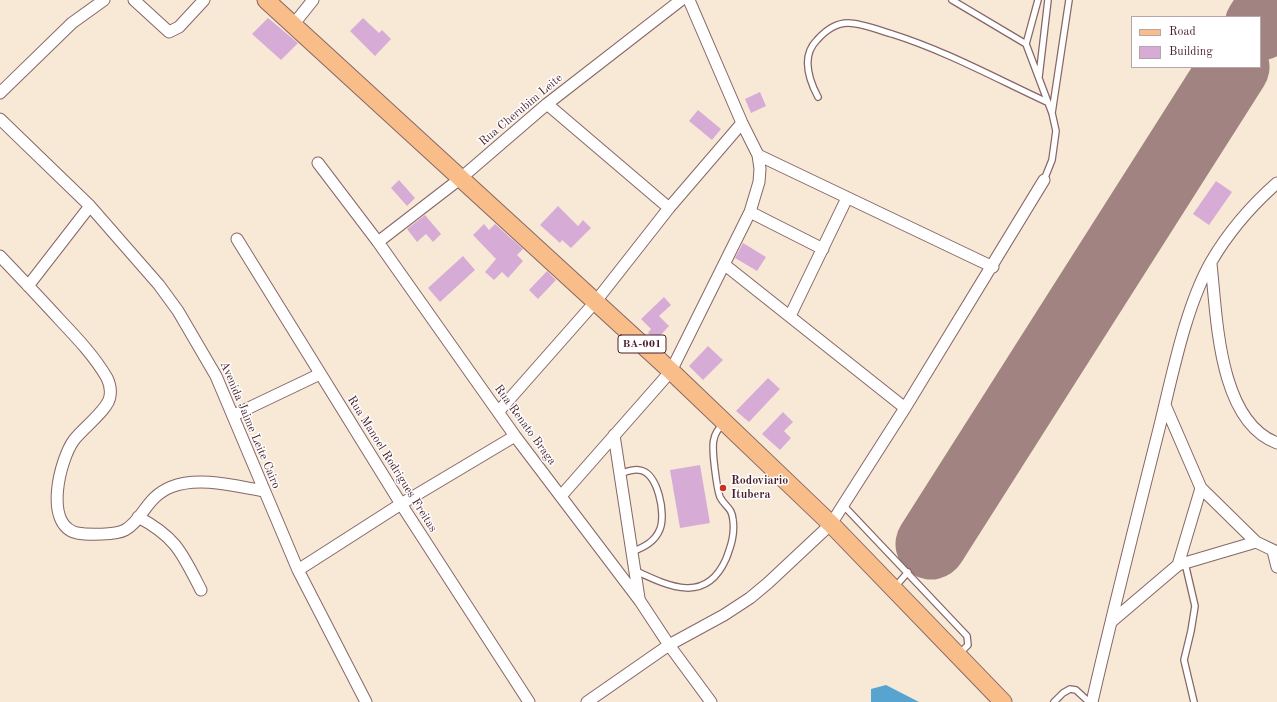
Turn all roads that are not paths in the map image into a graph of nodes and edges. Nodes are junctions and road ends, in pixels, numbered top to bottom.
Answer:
1 (104, 0) edge
2 (134, 0) edge
3 (204, 0) edge
4 (266, 0) edge
5 (313, 0) edge
6 (681, 0) edge
7 (690, 0) edge
8 (952, 0) edge
9 (1038, 0) edge
10 (1048, 0) edge
11 (1069, 0) edge
12 (293, 25) junction
13 (1026, 44) junction
14 (1039, 79) junction
15 (0, 93) edge
16 (818, 97) dead end
17 (1047, 102) junction
18 (547, 104) junction
19 (1052, 113) junction
20 (0, 119) edge
21 (742, 123) junction
22 (758, 155) junction
23 (318, 163) dead end
24 (461, 178) junction
25 (1044, 180) joint
26 (1277, 184) edge
27 (847, 198) junction
28 (90, 206) junction
29 (669, 208) junction
30 (750, 212) junction
31 (237, 239) dead end
32 (378, 242) junction
33 (823, 248) junction
34 (0, 256) edge
35 (1211, 263) junction
36 (725, 265) junction
37 (992, 267) junction
38 (28, 286) junction
39 (596, 301) junction
40 (790, 316) junction
41 (671, 371) junction
42 (320, 374) junction
43 (1165, 405) junction
44 (905, 408) junction
45 (499, 411) junction
46 (234, 415) junction
47 (724, 422) junction
48 (614, 435) junction
49 (515, 436) junction
50 (1277, 444) edge
51 (620, 474) junction
52 (1201, 488) junction
53 (264, 491) junction
54 (562, 496) junction
55 (401, 504) junction
56 (843, 505) junction
57 (138, 517) junction
58 (830, 524) junction
59 (1256, 542) junction
60 (632, 552) junction
61 (1275, 552) edge
62 (1182, 564) junction
63 (1277, 567) edge
64 (298, 570) junction
65 (635, 571) junction
66 (908, 572) junction
67 (893, 588) junction
68 (201, 590) dead end
69 (640, 601) junction
70 (1111, 622) junction
71 (669, 645) junction
72 (957, 655) junction
73 (366, 702) edge
74 (529, 702) edge
75 (587, 702) edge
76 (711, 702) edge
77 (1003, 702) edge
78 (1054, 702) edge
79 (1091, 702) edge
80 (1194, 702) edge

1 - 15 street
2 - 3 street
4 - 12 main road, BA-001
5 - 12 street
6 - 18 street, Rua Cherubim Leite
7 - 21 street
8 - 13 lane
9 - 13 lane
10 - 14 lane
11 - 19 lane
12 - 24 main road, BA-001
13 - 14 lane
14 - 17 lane
16 - 17 lane
17 - 19 lane
18 - 24 street, Rua Cherubim Leite
18 - 29 street
19 - 25 lane
20 - 28 street, Avenida Jaime Leite Cairo
21 - 22 street
21 - 29 street
22 - 27 street
22 - 30 street
23 - 32 street, Rua Renato Braga
24 - 32 street, Rua Cherubim Leite
24 - 39 main road, BA-001
25 - 37 street
26 - 35 street
27 - 33 street
27 - 37 street
28 - 38 street
28 - 46 street, Avenida Jaime Leite Cairo
29 - 39 street
30 - 33 street
30 - 36 street
31 - 42 street, Rua Manoel Rodrigues Freitas
32 - 45 street, Rua Renato Braga
33 - 40 street
34 - 38 street
35 - 43 street
35 - 50 street
36 - 40 street
36 - 41 street
37 - 44 street
38 - 57 street
39 - 41 main road, BA-001
39 - 45 street
40 - 44 street
41 - 47 main road, BA-001
41 - 48 street
42 - 46 street
42 - 55 street, Rua Manoel Rodrigues Freitas
43 - 52 street
43 - 70 street
44 - 56 street
45 - 49 street, Rua Renato Braga
46 - 53 street, Avenida Jaime Leite Cairo
47 - 58 main road, BA-001
47 - 65 lane
48 - 51 street
48 - 54 street
49 - 54 street, Rua Renato Braga
49 - 55 street
51 - 60 street
51 - 60 lane
52 - 59 street
52 - 62 street
53 - 57 street
53 - 64 street, Avenida Jaime Leite Cairo
54 - 69 street, Rua Renato Braga
55 - 64 street
55 - 74 street, Rua Manoel Rodrigues Freitas
56 - 58 street
56 - 66 lane
57 - 68 street
58 - 67 main road, BA-001
58 - 71 street
59 - 61 street
59 - 62 street
60 - 65 street
61 - 63 street
62 - 70 street
62 - 80 lane
64 - 73 street, Avenida Jaime Leite Cairo
65 - 69 street
66 - 67 lane
66 - 72 lane
67 - 72 main road, BA-001
69 - 71 street, Rua Renato Braga
70 - 79 street
71 - 75 street
71 - 76 street, Rua Renato Braga
72 - 77 main road, BA-001
78 - 79 lane

